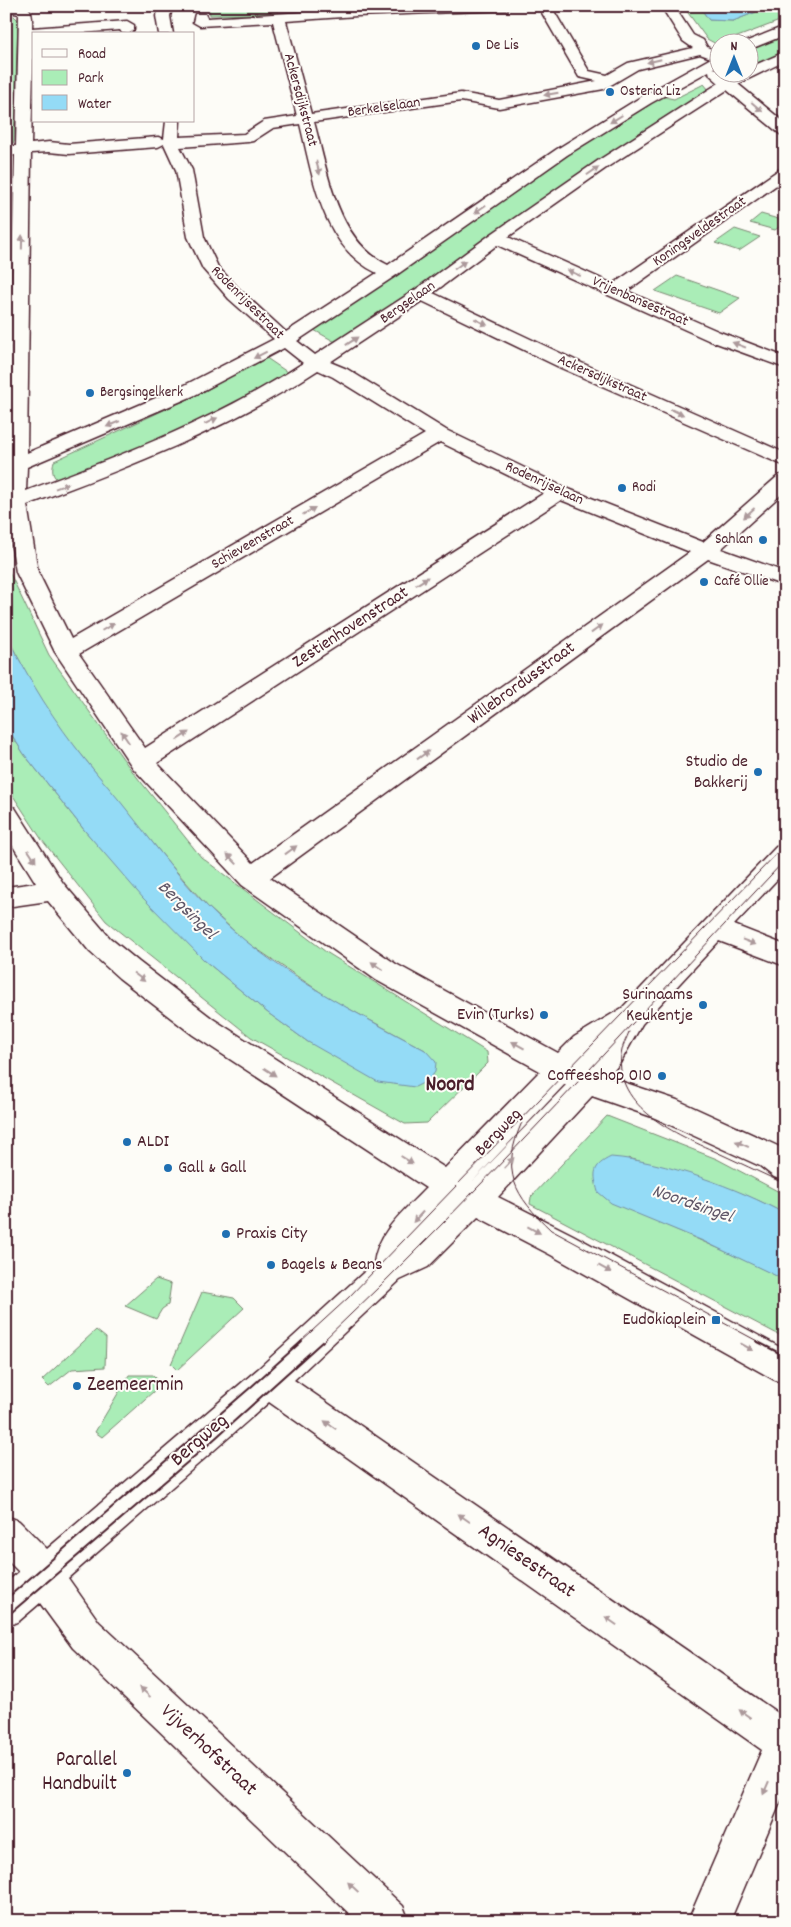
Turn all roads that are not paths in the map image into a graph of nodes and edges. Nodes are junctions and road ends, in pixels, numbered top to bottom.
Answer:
1 (506, 6) edge
2 (544, 6) edge
3 (667, 6) edge
4 (6, 7) edge
5 (162, 9) edge
6 (281, 14) edge
7 (200, 22) dead end
8 (127, 30) dead end
9 (785, 30) edge
10 (39, 32) edge
11 (166, 32) edge
12 (26, 33) junction
13 (32, 33) edge
14 (758, 42) edge
15 (701, 50) junction
16 (708, 56) edge
17 (785, 56) edge
18 (708, 65) edge
19 (758, 68) edge
20 (729, 82) edge
21 (741, 82) edge
22 (748, 82) edge
23 (604, 83) junction
24 (758, 87) dead end
25 (305, 120) junction
26 (173, 122) edge
27 (182, 122) edge
28 (785, 131) edge
29 (164, 142) junction
30 (189, 142) junction
31 (6, 151) edge
32 (17, 158) edge
33 (184, 170) junction
34 (785, 172) edge
35 (496, 238) junction
36 (390, 272) junction
37 (614, 292) junction
38 (421, 294) junction
39 (284, 341) junction
40 (316, 363) junction
41 (785, 363) edge
42 (439, 434) junction
43 (785, 460) edge
44 (12, 467) edge
45 (785, 480) edge
46 (559, 492) junction
47 (11, 504) edge
48 (706, 551) junction
49 (785, 580) edge
50 (66, 652) junction
51 (142, 762) junction
52 (6, 814) edge
53 (785, 854) edge
54 (251, 878) junction
55 (54, 890) junction
56 (6, 897) edge
57 (714, 928) junction
58 (785, 956) edge
59 (574, 1075) junction
60 (785, 1168) edge
61 (448, 1186) junction
62 (476, 1199) junction
63 (389, 1270) junction
64 (785, 1368) edge
65 (270, 1380) junction
66 (6, 1534) edge
67 (41, 1572) junction
68 (6, 1608) edge
69 (785, 1742) edge
70 (388, 1921) edge
71 (709, 1921) edge

1 - 6 street
2 - 23 street
3 - 15 street
4 - 12 street
5 - 11 street
6 - 7 street
6 - 25 street, Ackersdijkstraat
8 - 10 street
9 - 14 street
12 - 13 street
12 - 32 street
15 - 16 street
15 -> 23 street
17 - 19 street, Bergselaan
18 -> 36 street
35 -> 20 street, Bergselaan
21 -> 28 street
22 - 24 street
23 -> 25 street, Berkelselaan
25 - 30 street, Berkelselaan
25 -> 36 street, Ackersdijkstraat
26 - 29 street, Rodenrijsestraat
27 - 30 street, Rodenrijsestraat
29 - 30 street, Berkelselaan
29 - 32 street, Berkelselaan
29 - 33 street, Rodenrijsestraat
30 - 33 street, Rodenrijsestraat
31 - 32 street, Berkelselaan
44 -> 32 street
33 - 39 street, Rodenrijsestraat
34 - 37 street, Koningsveldestraat
37 -> 35 street, Vrijenbansestraat
38 -> 35 street, Bergselaan
36 - 39 street
41 -> 37 street, Vrijenbansestraat
40 -> 38 street, Bergselaan
38 -> 43 street, Ackersdijkstraat
39 - 40 street, Rodenrijsestraat
39 -> 44 street
40 - 42 street, Rodenrijselaan
47 -> 40 street, Bergselaan
42 - 46 street, Rodenrijselaan
50 -> 42 street, Schieveenstraat
44 - 47 street
45 -> 48 street, Willebrordusstraat
46 - 48 street, Rodenrijselaan
51 -> 46 street, Zestienhovenstraat
47 - 50 street
48 - 49 street, Rodenrijselaan
54 -> 48 street, Willebrordusstraat
51 -> 50 street
54 -> 51 street
52 -> 55 street
53 - 57 street, Bergweg
59 -> 54 street
55 - 56 street
55 -> 61 street
57 -> 58 street
57 - 59 street, Bergweg
60 -> 59 street
59 - 61 street, Bergweg
62 -> 59 street, Bergweg
61 - 62 street
61 -> 63 street, Bergweg
62 - 63 street, Bergweg
62 -> 64 street
63 - 65 street, Bergweg
65 - 67 street, Bergweg
69 -> 65 street, Agniesestraat
66 - 67 street, Vijverhofstraat
67 - 68 street, Bergweg
70 -> 67 street, Vijverhofstraat
69 -> 71 street

